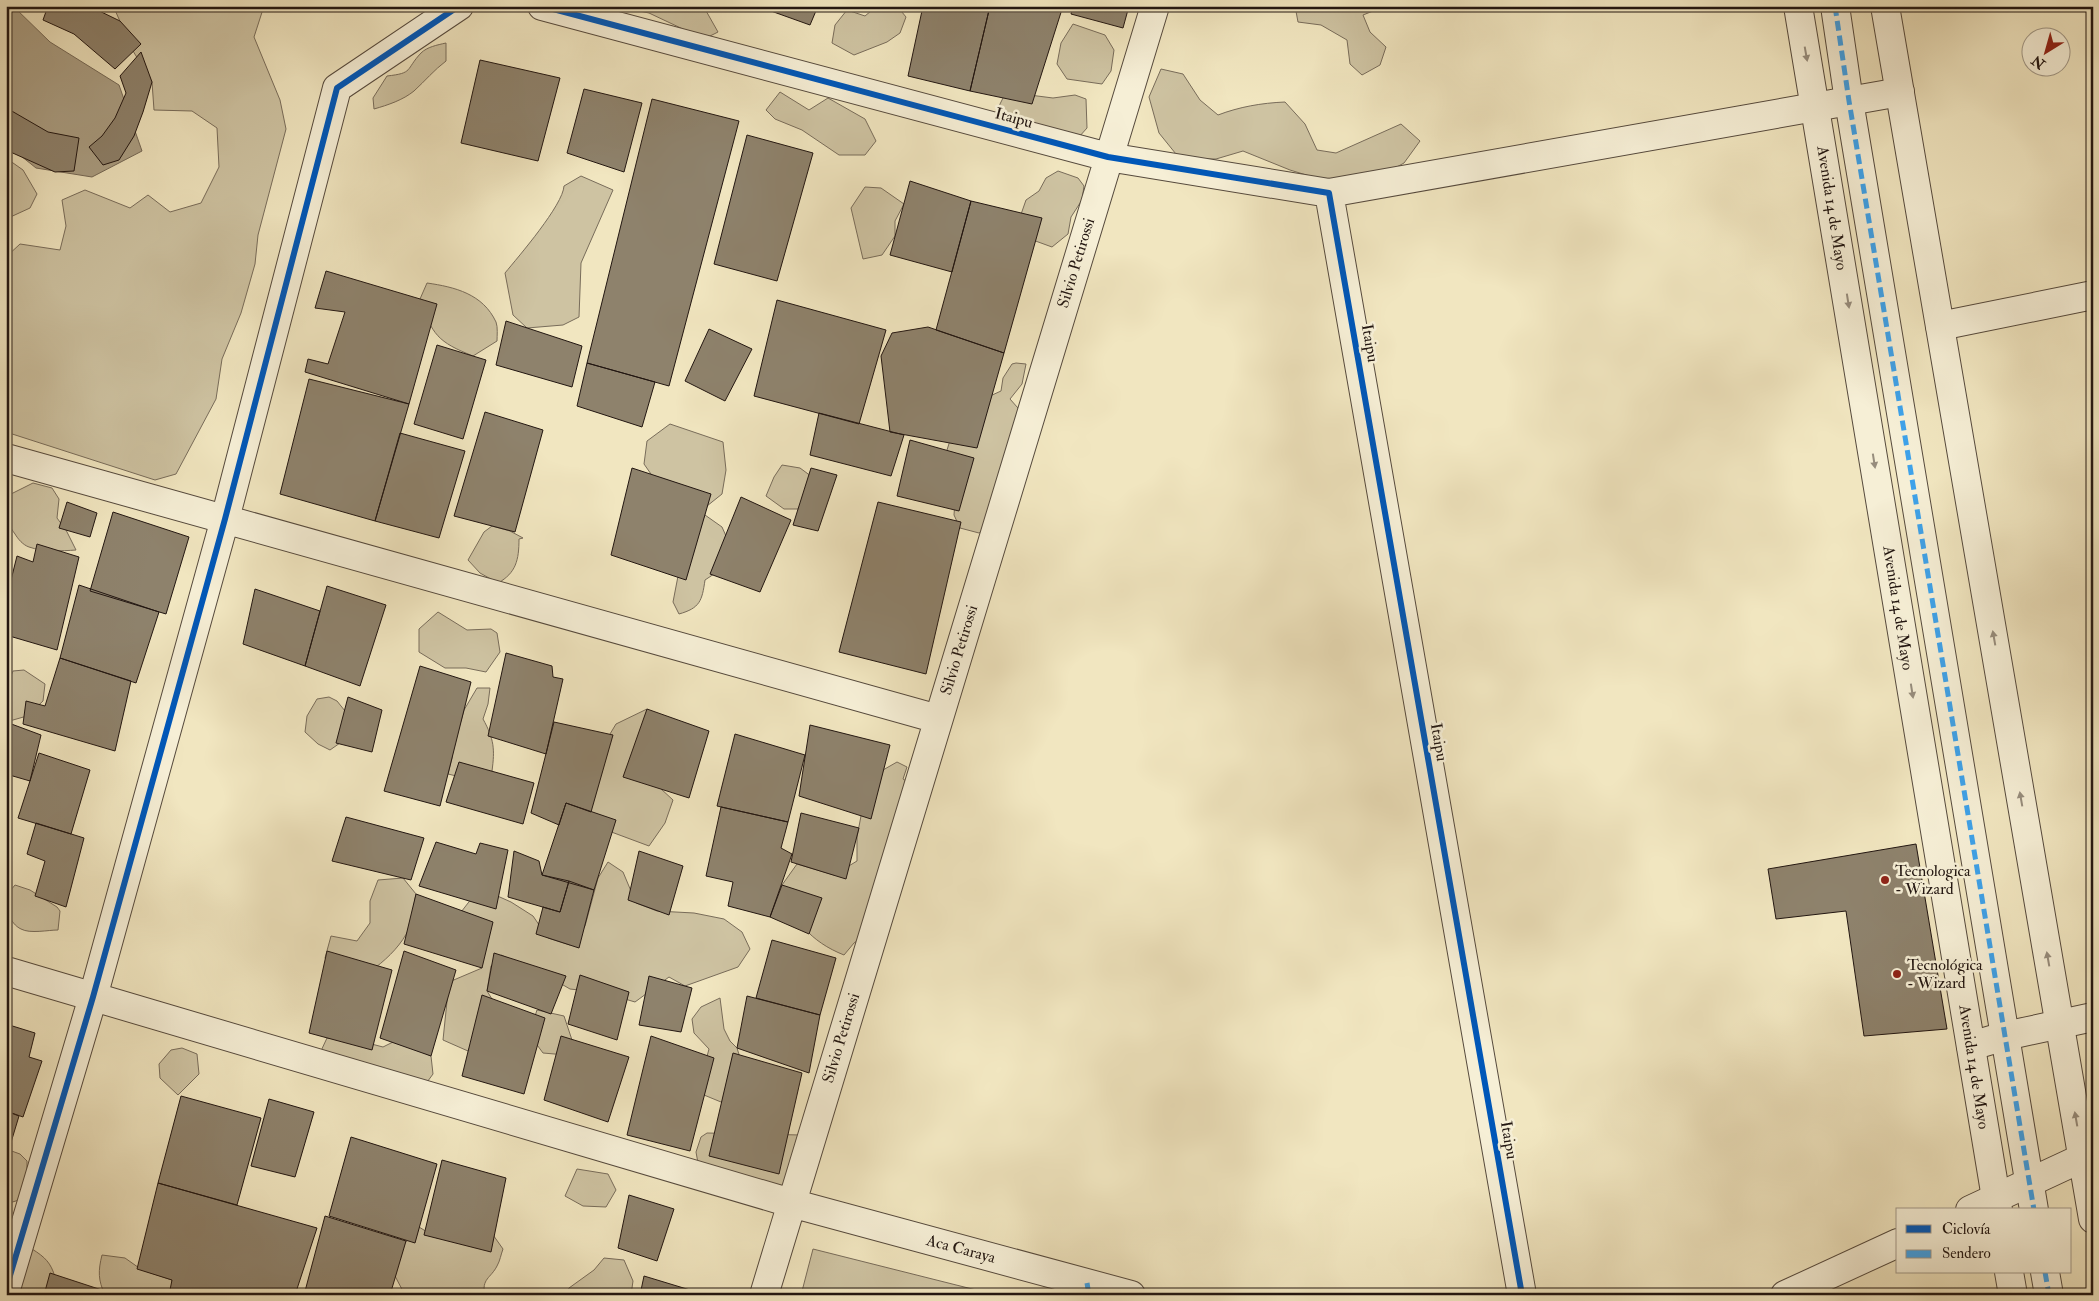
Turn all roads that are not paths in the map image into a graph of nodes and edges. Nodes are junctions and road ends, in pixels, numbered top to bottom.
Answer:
1 (459, 6) edge
2 (542, 6) edge
3 (1155, 6) edge
4 (1798, 6) edge
5 (1836, 6) edge
6 (1885, 6) edge
7 (1900, 92) junction
8 (1850, 101) junction
9 (1816, 107) junction
10 (1108, 157) junction
11 (1329, 193) junction
12 (2093, 295) edge
13 (1940, 326) junction
14 (6, 458) edge
15 (225, 519) junction
16 (938, 718) junction
17 (6, 971) edge
18 (92, 997) junction
19 (2093, 1016) edge
20 (2059, 1023) junction
21 (2005, 1036) junction
22 (1971, 1046) junction
23 (2082, 1158) junction
24 (2030, 1183) junction
25 (792, 1202) junction
26 (1997, 1204) edge
27 (1979, 1208) edge
28 (2034, 1208) edge
29 (2093, 1219) edge
30 (1896, 1244) edge
31 (2009, 1274) edge
32 (2045, 1274) edge
33 (6, 1289) edge
34 (764, 1295) edge
35 (1131, 1295) edge
36 (1522, 1295) edge
37 (1785, 1295) edge
38 (2012, 1295) edge
39 (2049, 1295) edge

1 - 15 street
2 - 10 street, Itaipu
3 - 10 street, Silvio Petirossi
4 -> 9 street, Avenida 14 de Mayo
5 - 8 street
6 - 7 street
7 - 8 street
7 - 13 street
8 - 9 street
8 - 21 street
9 - 11 street
9 -> 22 street, Avenida 14 de Mayo
10 - 11 street, Itaipu
10 - 16 street, Silvio Petirossi
11 - 36 street, Itaipu
12 - 13 street
20 -> 13 street
14 - 15 street
15 - 16 street
15 - 18 street
16 - 25 street, Silvio Petirossi
17 - 18 street, Aca Caraya
18 - 25 street, Aca Caraya
18 - 33 street
19 - 20 street
20 - 21 street
23 -> 20 street
21 - 22 street
21 - 24 street
22 - 26 street, Avenida 14 de Mayo
23 - 24 street
23 - 29 street
24 - 26 street
24 - 28 street
25 - 34 street, Silvio Petirossi
25 - 35 street, Aca Caraya
26 - 27 street
30 - 37 street
31 - 38 street
32 - 39 street

